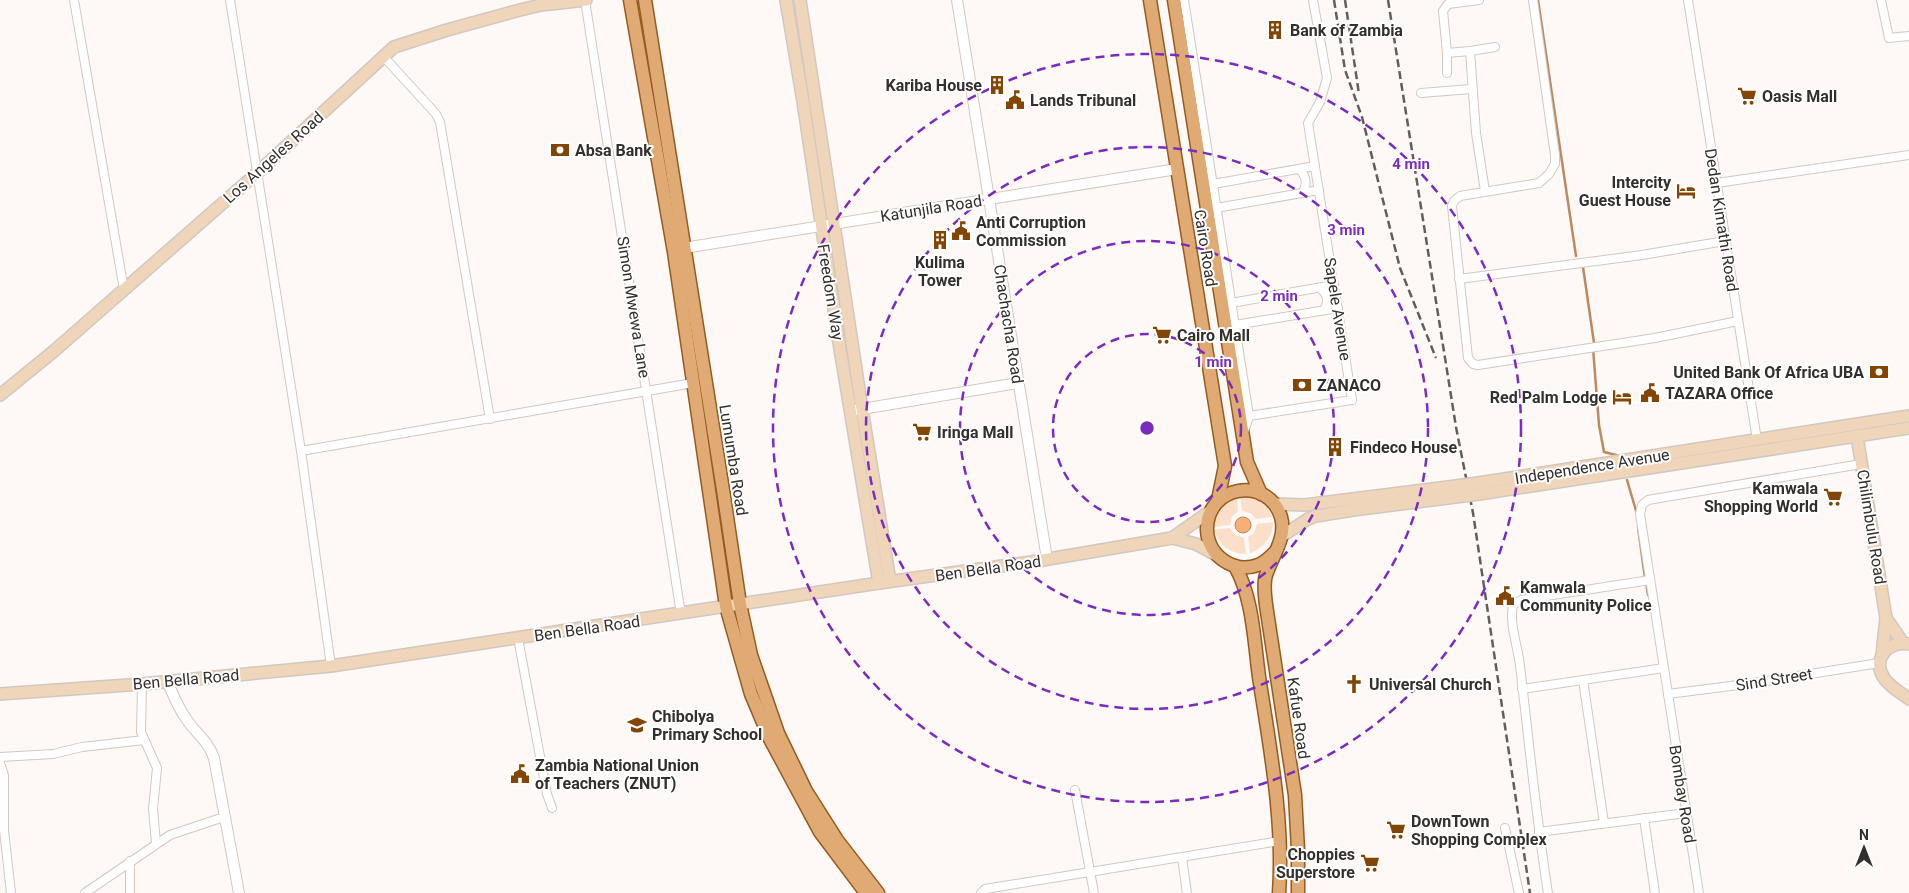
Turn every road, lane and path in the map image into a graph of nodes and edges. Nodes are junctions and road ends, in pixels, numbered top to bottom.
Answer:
1 (74, 0) edge
2 (230, 0) edge
3 (586, 0) edge
4 (630, 0) edge
5 (645, 0) edge
6 (786, 0) edge
7 (800, 0) edge
8 (957, 0) edge
9 (1150, 0) edge
10 (1174, 0) edge
11 (1184, 0) edge
12 (1313, 0) edge
13 (1479, 0) edge
14 (1534, 0) edge
15 (1688, 0) edge
16 (1881, 0) edge
17 (1909, 36) edge
18 (1180, 38) junction
19 (1157, 42) junction
20 (1495, 47) dead end
21 (1470, 51) junction
22 (1447, 54) junction
23 (383, 56) junction
24 (1183, 58) junction
25 (1160, 62) junction
26 (1447, 73) dead end
27 (1192, 84) junction
28 (1472, 89) junction
29 (1421, 93) dead end
30 (1909, 155) edge
31 (1315, 166) junction
32 (1177, 168) junction
33 (1299, 169) junction
34 (256, 174) junction
35 (1717, 183) junction
36 (1213, 184) junction
37 (1319, 190) junction
38 (1485, 192) junction
39 (1302, 193) junction
40 (989, 199) junction
41 (1216, 208) junction
42 (834, 224) junction
43 (821, 226) junction
44 (1216, 238) junction
45 (1725, 241) junction
46 (684, 248) junction
47 (1459, 279) junction
48 (1334, 285) junction
49 (1320, 288) junction
50 (124, 290) junction
51 (1227, 307) junction
52 (1338, 308) junction
53 (1324, 310) junction
54 (1201, 316) junction
55 (1738, 321) junction
56 (1231, 329) junction
57 (851, 335) junction
58 (1204, 336) junction
59 (838, 337) junction
60 (1236, 363) junction
61 (694, 383) junction
62 (1018, 383) junction
63 (647, 391) junction
64 (0, 395) edge
65 (856, 410) junction
66 (1249, 416) junction
67 (1909, 416) edge
68 (490, 418) junction
69 (1909, 428) edge
70 (1243, 434) junction
71 (1857, 436) junction
72 (1757, 440) junction
73 (301, 451) junction
74 (1861, 464) junction
75 (1478, 489) junction
76 (1448, 492) junction
77 (1261, 494) junction
78 (1274, 504) junction
79 (1215, 505) junction
80 (1282, 536) junction
81 (1172, 538) junction
82 (1276, 551) junction
83 (1219, 557) junction
84 (1047, 559) junction
85 (1235, 566) junction
86 (1650, 580) junction
87 (884, 582) junction
88 (740, 604) junction
89 (726, 606) junction
90 (681, 614) junction
91 (1886, 618) junction
92 (518, 638) junction
93 (1906, 644) edge
94 (1881, 659) junction
95 (331, 666) junction
96 (1664, 668) junction
97 (1583, 680) junction
98 (167, 681) junction
99 (142, 684) junction
100 (1522, 689) junction
101 (1668, 694) junction
102 (0, 696) edge
103 (1909, 699) edge
104 (144, 740) junction
105 (0, 757) edge
106 (0, 763) edge
107 (1075, 790) dead end
108 (552, 808) dead end
109 (1686, 813) junction
110 (224, 817) junction
111 (1644, 818) junction
112 (1604, 823) junction
113 (1505, 828) dead end
114 (1538, 832) junction
115 (1280, 841) junction
116 (156, 843) junction
117 (1182, 858) junction
118 (130, 861) junction
119 (1090, 872) junction
120 (10, 893) edge
121 (85, 893) edge
122 (130, 893) edge
123 (239, 893) edge
124 (866, 893) edge
125 (878, 893) edge
126 (982, 893) edge
127 (1094, 893) edge
128 (1187, 893) edge
129 (1279, 893) edge
130 (1298, 893) edge
131 (1519, 893) edge
132 (1548, 893) edge
133 (1655, 893) edge
134 (1698, 893) edge

1 - 50 street
2 - 34 street
3 - 23 main road, Los Angeles Road
3 - 63 street, Simon Mwewa Lane
4 - 61 main road, Lumumba Road
5 - 46 main road, Lumumba Road
6 - 43 main road, Freedom Way
7 - 42 main road, Freedom Way
8 - 40 street, Chachacha Road
9 - 19 main road, Cairo Road
10 - 18 main road, Cairo Road
11 - 27 street
12 - 31 street, Sapele Avenue
13 - 22 street
14 - 38 street
15 - 35 street, Dedan Kimathi Road
16 - 17 street
18 - 19 main road
18 - 24 main road, Cairo Road
19 - 25 main road, Cairo Road
20 - 21 street
21 - 22 street
21 - 28 street
22 - 26 street
23 - 34 main road, Los Angeles Road
23 - 68 street
24 - 25 main road
24 - 27 main road, Cairo Road
25 - 32 main road, Cairo Road
27 - 36 street
27 - 44 main road, Cairo Road
28 - 29 street
28 - 38 street
30 - 35 street
31 - 33 street
31 - 37 street, Sapele Avenue
32 - 40 street, Katunjila Road
32 - 54 main road, Cairo Road
33 - 36 street
33 - 39 street
34 - 50 main road, Los Angeles Road
34 - 73 street
35 - 45 street, Dedan Kimathi Road
36 - 41 street
37 - 39 street
37 - 48 street, Sapele Avenue
38 - 47 street
39 - 41 street
40 - 42 street, Katunjila Road
40 - 62 street, Chachacha Road
41 - 44 street
42 - 43 street, Katunjila Road
42 - 57 main road, Freedom Way
43 - 46 street, Katunjila Road
43 - 59 main road, Freedom Way
44 - 51 main road, Cairo Road
45 - 47 street
45 - 55 street, Dedan Kimathi Road
46 - 88 main road, Lumumba Road
47 - 55 street
48 - 49 street
48 - 52 street, Sapele Avenue
49 - 51 street
49 - 53 street
50 - 64 main road, Los Angeles Road
51 - 54 main road
51 - 56 main road, Cairo Road
52 - 53 street
52 - 66 street, Sapele Avenue
53 - 56 street
54 - 58 main road, Cairo Road
55 - 72 street, Dedan Kimathi Road
56 - 58 main road
56 - 60 main road, Cairo Road
57 - 59 main road
57 - 65 main road, Freedom Way
58 - 79 main road, Cairo Road
59 - 65 main road, Freedom Way
60 - 66 street
60 - 70 main road, Cairo Road
61 - 63 street
61 - 89 main road, Lumumba Road
62 - 65 street
62 - 84 street, Chachacha Road
63 - 68 street
63 - 90 street, Simon Mwewa Lane
65 - 87 main road, Freedom Way
66 - 70 street
67 - 72 main road, Independence Avenue
68 - 73 street
69 - 71 main road, Independence Avenue
70 - 77 main road, Cairo Road
71 - 74 main road, Chilimbulu Road
71 - 75 main road, Independence Avenue
72 - 75 main road, Independence Avenue
73 - 95 street
74 - 86 street, Bombay Road
74 - 91 main road, Chilimbulu Road
75 - 76 main road, Independence Avenue, bridge
76 - 78 main road, Independence Avenue
76 - 80 main road, Independence Avenue
77 - 78 main road
77 - 79 main road
78 - 80 main road
79 - 81 main road, Ben Bella Road
79 - 83 main road
80 - 82 main road
81 - 83 main road, Ben Bella Road
81 - 84 main road, Ben Bella Road
82 - 85 main road
82 - 130 main road, Kafue Road
83 - 85 main road
84 - 87 main road, Ben Bella Road
85 - 115 main road, Kafue Road
86 - 96 street, Bombay Road
86 - 100 street
87 - 88 main road, Ben Bella Road
88 - 89 main road, Ben Bella Road
88 - 125 main road, Lumumba Road
89 - 90 main road, Ben Bella Road
89 - 124 main road, Lumumba Road
90 - 92 main road, Ben Bella Road
91 - 93 main road, Chilimbulu Road
91 - 94 main road, Chilimbulu Road
92 - 95 main road, Ben Bella Road
92 - 108 street
93 - 94 main road, Chilimbulu Road
94 - 101 street, Sind Street
94 - 103 main road
95 - 98 main road, Ben Bella Road
96 - 97 street
96 - 101 street, Bombay Road
97 - 100 street
97 - 112 street
98 - 99 main road, Ben Bella Road
98 - 110 street
99 - 102 main road, Ben Bella Road
99 - 104 street
100 - 114 street
101 - 109 street, Bombay Road
104 - 105 street
104 - 116 street
106 - 120 street
107 - 119 street
109 - 111 street
109 - 134 street, Bombay Road
110 - 116 street
110 - 123 street
111 - 112 street
111 - 133 street
112 - 114 street
113 - 131 street
114 - 132 street
115 - 117 street
115 - 129 main road, Kafue Road
116 - 118 street
117 - 119 street
117 - 128 street
118 - 121 street
118 - 122 street
119 - 126 street
119 - 127 street

